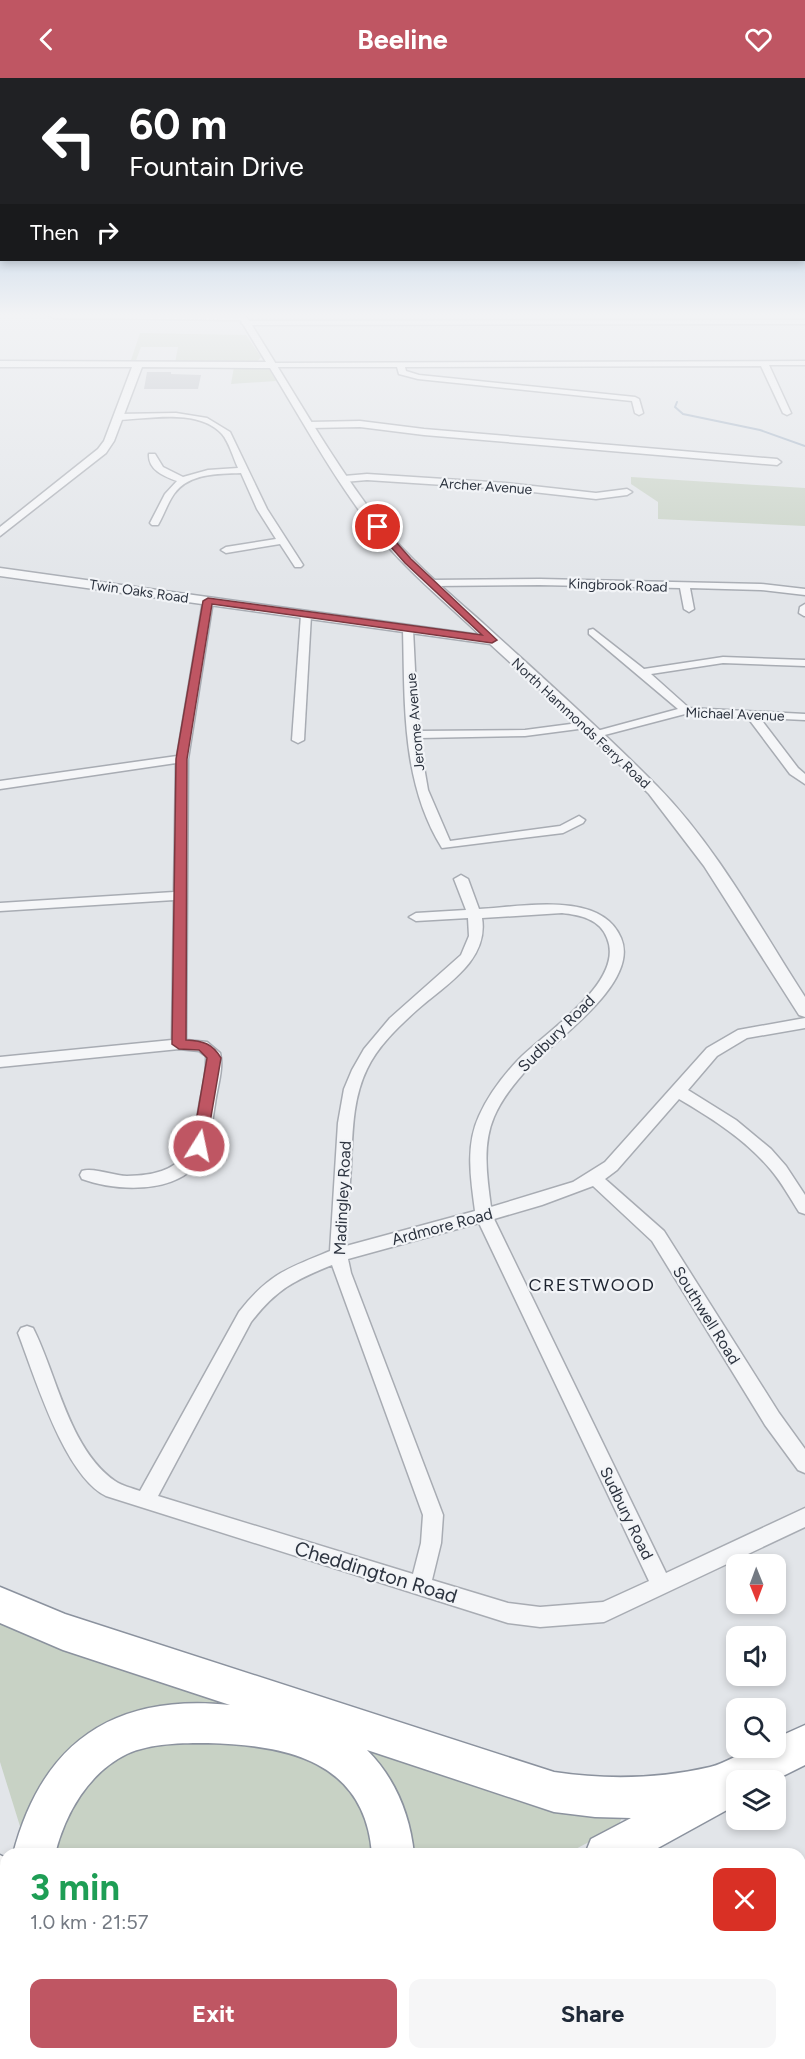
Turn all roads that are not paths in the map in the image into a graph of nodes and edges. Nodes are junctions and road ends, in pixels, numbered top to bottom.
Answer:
1 (121, 408) edge
2 (300, 408) edge
3 (638, 408) edge
4 (785, 408) edge
5 (787, 413) dead end
6 (639, 414) dead end
7 (118, 417) junction
8 (310, 425) junction
9 (152, 456) dead end
10 (777, 462) dead end
11 (243, 470) junction
12 (344, 479) junction
13 (183, 480) junction
14 (627, 492) dead end
15 (155, 523) dead end
16 (0, 533) edge
17 (282, 541) junction
18 (226, 550) dead end
19 (298, 565) dead end
20 (0, 572) edge
21 (431, 584) junction
22 (685, 587) junction
23 (805, 592) edge
24 (208, 601) junction
25 (689, 609) dead end
26 (306, 615) junction
27 (408, 629) junction
28 (593, 632) dead end
29 (492, 640) junction
30 (805, 663) edge
31 (643, 672) junction
32 (685, 711) junction
33 (752, 715) junction
34 (805, 717) edge
35 (586, 724) junction
36 (597, 734) junction
37 (413, 735) junction
38 (298, 740) dead end
39 (182, 759) junction
40 (805, 780) edge
41 (0, 785) edge
42 (579, 820) dead end
43 (461, 879) dead end
44 (179, 896) junction
45 (0, 907) edge
46 (475, 914) junction
47 (416, 916) dead end
48 (805, 1011) edge
49 (805, 1023) edge
50 (179, 1044) junction
51 (0, 1062) edge
52 (678, 1091) junction
53 (88, 1175) dead end
54 (594, 1178) junction
55 (805, 1208) edge
56 (484, 1215) junction
57 (337, 1255) junction
58 (27, 1333) dead end
59 (805, 1464) edge
60 (145, 1501) junction
61 (805, 1517) edge
62 (661, 1584) junction
63 (420, 1586) junction
64 (0, 1605) edge
65 (805, 1745) edge
66 (760, 1770) edge
67 (726, 1788) edge
68 (36, 1848) edge
69 (393, 1848) edge
70 (617, 1848) edge

1 - 7 street
2 - 8 street, North Hammonds Ferry Road
3 - 6 street
4 - 5 street
7 - 11 street
7 - 16 street
8 - 10 street
8 - 12 street, North Hammonds Ferry Road
9 - 13 street
11 - 13 street
11 - 17 street
12 - 14 street, Archer Avenue
12 - 21 street, North Hammonds Ferry Road
13 - 15 street
17 - 18 street
17 - 19 street
20 - 24 street, Twin Oaks Road
21 - 22 street, Kingbrook Road
21 - 29 street, North Hammonds Ferry Road
22 - 23 street, Kingbrook Road
22 - 25 street
24 - 26 street, Twin Oaks Road
24 - 39 street
26 - 27 street, Twin Oaks Road
26 - 38 street
27 - 29 street, Twin Oaks Road
27 - 37 street, Jerome Avenue
28 - 31 street
29 - 35 street, North Hammonds Ferry Road
30 - 31 street
31 - 32 street
32 - 33 street, Michael Avenue
32 - 36 street, Michael Avenue
33 - 34 street, Michael Avenue
33 - 40 street
35 - 36 street, North Hammonds Ferry Road
35 - 37 street
36 - 48 street, North Hammonds Ferry Road
37 - 42 street, Jerome Avenue
39 - 41 street
39 - 44 street
43 - 46 street, Madingley Road
44 - 45 street
44 - 50 street
46 - 47 street, Sudbury Road
46 - 56 street, Sudbury Road
46 - 57 street, Madingley Road
49 - 52 street, Ardmore Road
50 - 51 street
50 - 53 street
52 - 54 street, Ardmore Road
52 - 55 street
54 - 56 street, Ardmore Road
54 - 59 street, Southwell Road
56 - 57 street, Ardmore Road
56 - 62 street, Sudbury Road
57 - 60 street, Ardmore Road
57 - 63 street, Madingley Road
58 - 60 street, Cheddington Road
60 - 63 street, Cheddington Road
61 - 62 street, Cheddington Road
62 - 63 street, Cheddington Road
64 - 65 highway
65 - 66 highway
67 - 70 highway
68 - 69 highway

